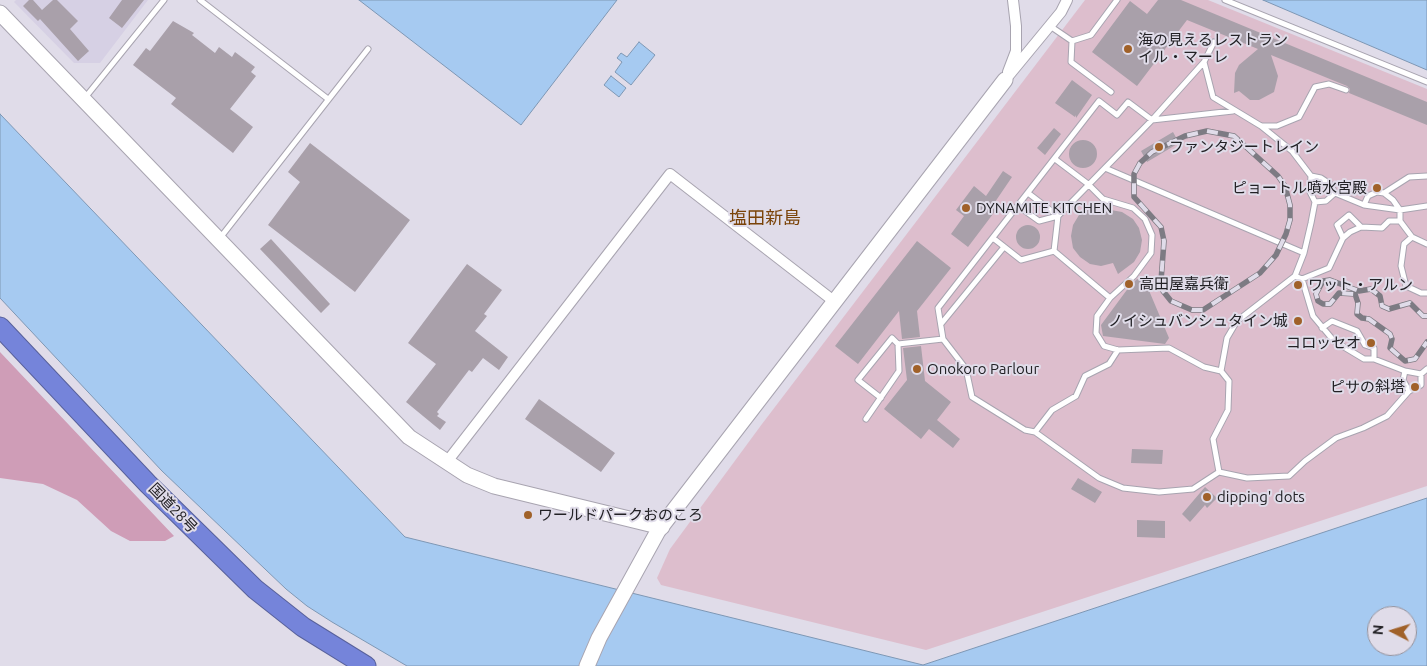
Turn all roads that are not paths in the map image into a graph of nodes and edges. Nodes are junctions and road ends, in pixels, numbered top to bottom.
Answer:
1 (164, 0) edge
2 (200, 0) edge
3 (1012, 0) edge
4 (1067, 0) edge
5 (1117, 0) edge
6 (1225, 0) edge
7 (2, 15) edge
8 (1050, 26) junction
9 (1072, 41) junction
10 (1214, 42) dead end
11 (368, 49) dead end
12 (1204, 62) junction
13 (1005, 80) junction
14 (1427, 82) edge
15 (1346, 90) dead end
16 (1112, 92) dead end
17 (84, 99) junction
18 (328, 99) junction
19 (1234, 111) junction
20 (1152, 120) junction
21 (1261, 126) junction
22 (1054, 159) junction
23 (1105, 168) junction
24 (1311, 176) junction
25 (1427, 176) edge
26 (1088, 184) junction
27 (1335, 192) junction
28 (1028, 193) junction
29 (1384, 193) junction
30 (1315, 202) junction
31 (1364, 205) junction
32 (1018, 206) junction
33 (1427, 206) edge
34 (1400, 210) junction
35 (1058, 216) junction
36 (1400, 221) junction
37 (1361, 227) junction
38 (1412, 237) junction
39 (993, 238) junction
40 (1342, 238) junction
41 (218, 240) junction
42 (1427, 244) edge
43 (1004, 247) junction
44 (1054, 251) junction
45 (1304, 253) junction
46 (1295, 276) junction
47 (1302, 279) junction
48 (1427, 293) edge
49 (1110, 298) junction
50 (835, 302) junction
51 (941, 324) junction
52 (0, 327) edge
53 (1322, 328) junction
54 (943, 339) junction
55 (898, 344) junction
56 (1118, 350) junction
57 (1374, 359) junction
58 (1427, 369) edge
59 (1221, 371) junction
60 (1405, 371) junction
61 (1421, 374) junction
62 (1424, 385) edge
63 (1409, 391) junction
64 (880, 398) junction
65 (866, 418) dead end
66 (1035, 432) junction
67 (446, 463) junction
68 (1218, 472) junction
69 (662, 526) junction
70 (353, 663) edge
71 (587, 666) edge

1 - 17 lane
2 - 18 lane
3 - 13 street
4 - 8 street
5 - 9 lane
6 - 14 lane
7 - 17 street
8 - 9 lane
8 - 13 street
9 - 16 lane
10 - 12 lane
11 - 18 lane
12 - 19 lane
12 - 20 lane
13 - 50 street
15 - 21 lane
17 - 41 street
18 - 41 lane
19 - 20 lane
19 - 21 lane
20 - 22 lane
20 - 23 lane
21 - 24 lane
22 - 26 lane
22 - 28 lane
23 - 26 lane
23 - 45 lane
24 - 27 lane
24 - 30 lane
25 - 29 lane
26 - 35 lane
26 - 49 lane
27 - 30 lane
27 - 31 lane
28 - 32 lane
28 - 35 lane
29 - 31 lane
29 - 34 lane
30 - 45 lane
31 - 34 lane
32 - 35 lane
32 - 39 lane
33 - 34 lane
34 - 36 lane
35 - 44 lane
36 - 37 lane
36 - 38 lane
37 - 40 lane
37 - 40 lane
38 - 42 lane
38 - 48 lane
39 - 43 lane
39 - 51 lane
40 - 47 lane
41 - 67 street
43 - 44 lane
43 - 51 lane
44 - 49 lane
45 - 46 lane
46 - 47 lane
46 - 59 lane
47 - 53 lane
49 - 56 lane
50 - 67 street
50 - 69 street
51 - 54 lane
52 - 70 highway, 国道28号
53 - 57 lane
53 - 57 lane
54 - 55 lane
54 - 66 lane
55 - 64 lane
55 - 64 lane
56 - 59 lane
56 - 66 lane
57 - 60 lane
58 - 61 lane
59 - 68 lane
60 - 61 lane
60 - 63 lane
61 - 62 lane
62 - 63 lane
63 - 68 lane
64 - 65 lane
66 - 68 lane
67 - 69 street
69 - 71 street

